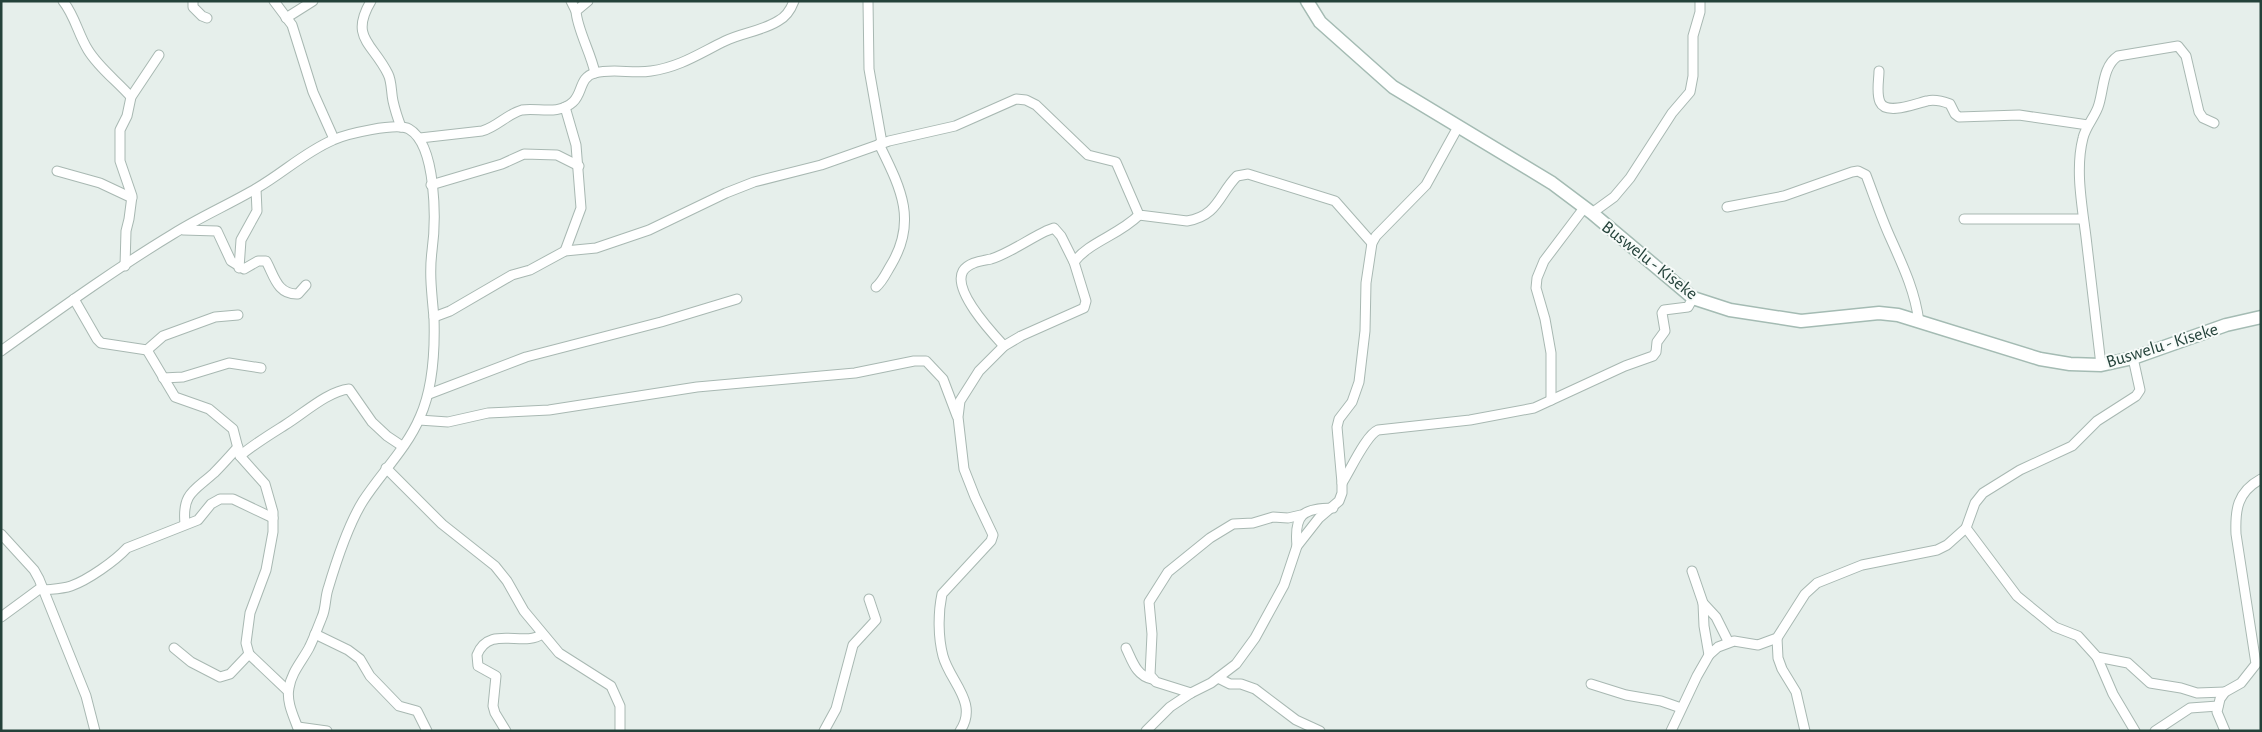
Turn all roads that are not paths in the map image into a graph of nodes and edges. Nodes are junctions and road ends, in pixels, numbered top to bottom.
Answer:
1 (63, 1) edge
2 (193, 1) edge
3 (274, 1) edge
4 (313, 1) edge
5 (371, 1) edge
6 (571, 1) edge
7 (588, 1) edge
8 (794, 1) edge
9 (868, 1) edge
10 (1307, 1) edge
11 (1700, 1) edge
12 (576, 12) junction
13 (207, 18) dead end
14 (286, 18) junction
15 (159, 55) dead end
16 (1880, 70) dead end
17 (595, 73) junction
18 (131, 97) junction
19 (564, 107) junction
20 (2214, 123) dead end
21 (2088, 125) junction
22 (1458, 126) junction
23 (401, 127) junction
24 (420, 138) junction
25 (334, 139) junction
26 (880, 144) junction
27 (579, 166) junction
28 (57, 171) dead end
29 (431, 185) junction
30 (256, 189) junction
31 (132, 198) junction
32 (1728, 207) dead end
33 (1588, 210) junction
34 (1139, 215) junction
35 (1964, 219) dead end
36 (2083, 219) junction
37 (180, 230) junction
38 (1372, 243) junction
39 (564, 251) junction
40 (1074, 262) junction
41 (125, 266) junction
42 (239, 268) junction
43 (306, 285) dead end
44 (876, 287) dead end
45 (1693, 298) junction
46 (74, 299) junction
47 (737, 299) dead end
48 (238, 315) dead end
49 (2261, 317) edge
50 (434, 318) junction
51 (1919, 322) junction
52 (1004, 346) junction
53 (147, 350) junction
54 (1, 351) edge
55 (2133, 358) junction
56 (2101, 365) junction
57 (261, 368) dead end
58 (163, 378) junction
59 (429, 394) junction
60 (1551, 400) junction
61 (958, 417) junction
62 (419, 420) junction
63 (402, 446) junction
64 (238, 447) junction
65 (240, 456) junction
66 (386, 468) junction
67 (2261, 480) edge
68 (1342, 483) junction
69 (1333, 508) junction
70 (1302, 515) junction
71 (273, 518) junction
72 (185, 524) junction
73 (1966, 528) junction
74 (1, 534) edge
75 (1297, 546) junction
76 (1692, 571) dead end
77 (43, 588) junction
78 (869, 599) dead end
79 (1703, 603) junction
80 (1, 617) edge
81 (315, 634) junction
82 (542, 634) junction
83 (1777, 638) junction
84 (1728, 641) junction
85 (174, 648) dead end
86 (1126, 648) dead end
87 (249, 654) junction
88 (1709, 654) junction
89 (2097, 657) junction
90 (2258, 662) edge
91 (1218, 678) junction
92 (1152, 679) junction
93 (1590, 684) dead end
94 (288, 691) junction
95 (1191, 692) junction
96 (2224, 692) junction
97 (2203, 693) junction
98 (2215, 706) junction
99 (1681, 708) junction
100 (298, 729) edge
101 (95, 731) edge
102 (327, 731) edge
103 (427, 731) edge
104 (506, 731) edge
105 (620, 731) edge
106 (824, 731) edge
107 (960, 731) edge
108 (1146, 731) edge
109 (1320, 731) edge
110 (1670, 731) edge
111 (1805, 731) edge
112 (2135, 731) edge
113 (2155, 731) edge
114 (2224, 731) edge

1 - 18 street
2 - 13 street
3 - 14 street
4 - 14 street
5 - 23 street
6 - 12 street
7 - 12 street
8 - 17 street
9 - 26 street
10 - 22 main road, Buswelu - Kiseke
11 - 33 street
12 - 17 street
14 - 25 street
15 - 18 street
16 - 21 street
17 - 19 street
18 - 31 street
19 - 24 street
19 - 27 street
20 - 21 street
21 - 36 street
22 - 33 main road, Buswelu - Kiseke
22 - 38 street
23 - 24 street
23 - 25 street
24 - 29 street
25 - 30 street
26 - 34 street
26 - 39 street
26 - 44 street
27 - 29 street
27 - 39 street
28 - 31 street
29 - 50 street
30 - 37 street
30 - 42 street
31 - 41 street
32 - 51 street
33 - 45 main road, Buswelu - Kiseke
33 - 60 street
34 - 38 street
34 - 40 street
35 - 36 street
36 - 56 street
37 - 41 street
37 - 42 street
38 - 68 street
39 - 50 street
40 - 52 street
40 - 52 street
41 - 46 street
42 - 43 street
45 - 51 main road, Buswelu - Kiseke
45 - 60 street
46 - 53 street
46 - 54 street
47 - 59 street
48 - 53 street
49 - 55 main road, Buswelu - Kiseke
50 - 59 street
51 - 56 main road, Buswelu - Kiseke
52 - 61 street
53 - 58 street
55 - 56 main road, Buswelu - Kiseke
55 - 73 street
57 - 58 street
58 - 64 street
59 - 62 street
60 - 68 street
61 - 62 street
61 - 107 street
62 - 63 street
63 - 65 street
63 - 66 street
64 - 65 street
64 - 72 street
65 - 71 street
66 - 81 street
66 - 82 street
67 - 90 street
68 - 69 street
69 - 70 street
69 - 75 street
70 - 75 street
70 - 92 street
71 - 72 street
71 - 87 street
72 - 77 street
73 - 83 street
73 - 89 street
74 - 77 street
75 - 91 street
76 - 79 street
77 - 80 street
77 - 101 street
78 - 106 street
79 - 84 street
79 - 88 street
81 - 94 street
81 - 103 street
82 - 104 street
82 - 105 street
83 - 84 street
83 - 111 street
84 - 88 street
85 - 87 street
86 - 92 street
87 - 94 street
88 - 99 street
89 - 97 street
89 - 112 street
90 - 96 street
91 - 95 street
91 - 109 street
92 - 95 street
93 - 99 street
94 - 100 street
95 - 108 street
96 - 97 street
96 - 98 street
97 - 98 street
98 - 113 street
98 - 114 street
99 - 110 street
100 - 102 street

